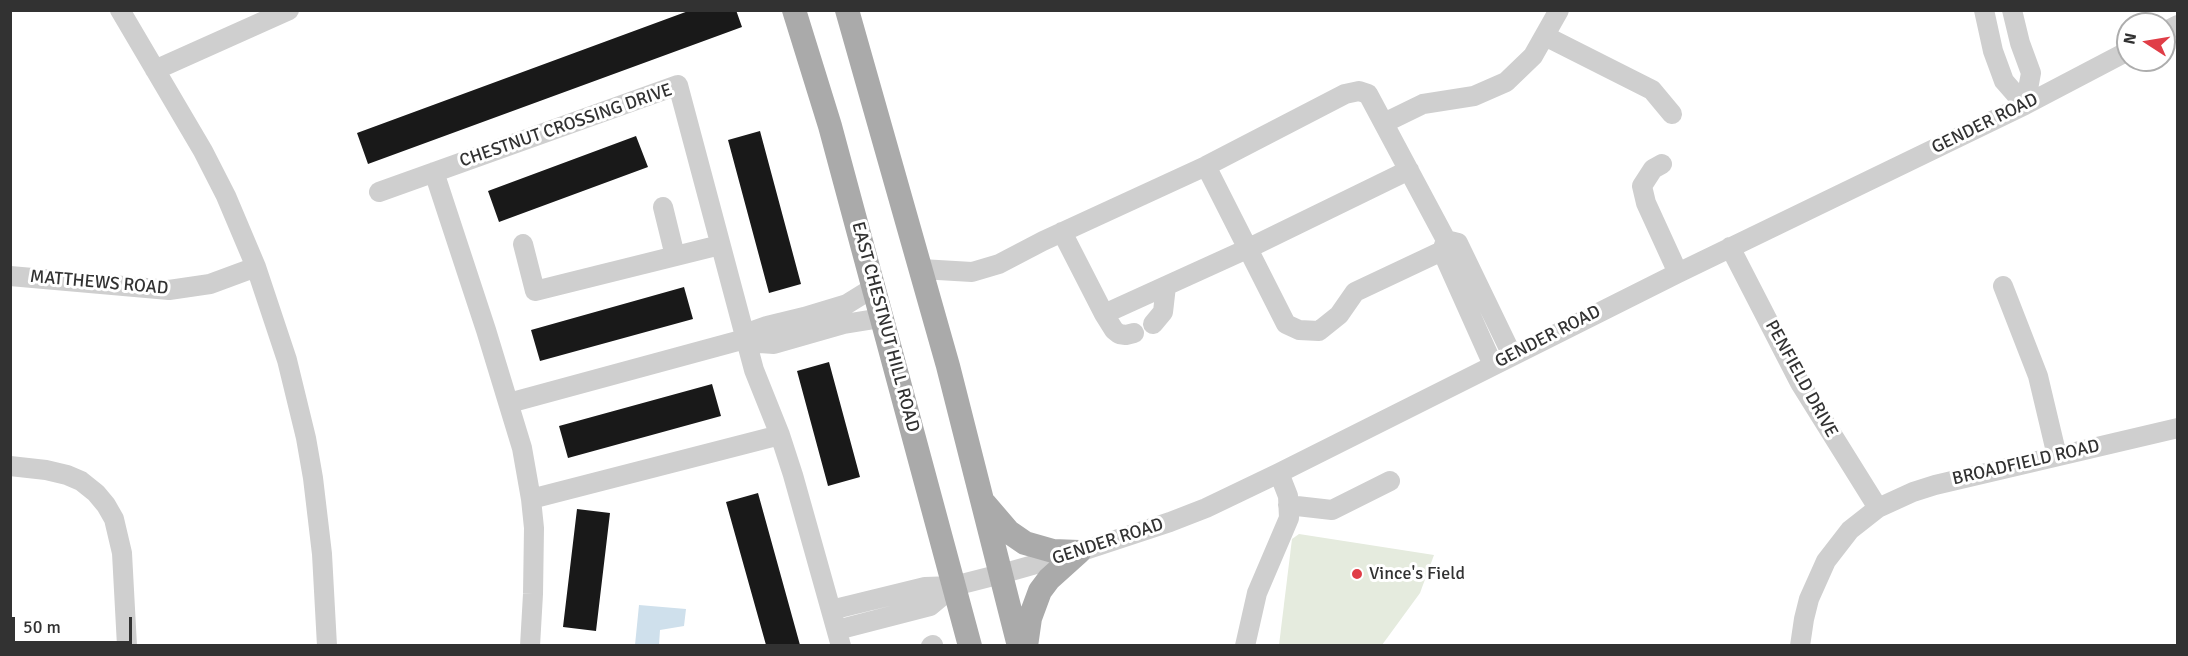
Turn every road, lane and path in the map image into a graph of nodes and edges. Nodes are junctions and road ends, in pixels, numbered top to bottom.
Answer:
1 (120, 10) edge
2 (289, 10) edge
3 (794, 10) edge
4 (832, 10) edge
5 (847, 10) edge
6 (1559, 10) edge
7 (1984, 10) edge
8 (2013, 10) edge
9 (1545, 36) junction
10 (2116, 57) edge
11 (155, 70) junction
12 (867, 79) junction
13 (2025, 105) junction
14 (1672, 114) dead end
15 (1384, 123) junction
16 (1662, 164) dead end
17 (1206, 166) junction
18 (1409, 170) junction
19 (434, 172) junction
20 (379, 192) dead end
21 (663, 207) dead end
22 (1062, 232) junction
23 (523, 244) dead end
24 (720, 245) junction
25 (1444, 246) junction
26 (1730, 247) junction
27 (1247, 249) junction
28 (675, 256) junction
29 (256, 267) junction
30 (921, 269) junction
31 (1678, 273) junction
32 (10, 276) edge
33 (873, 284) junction
34 (1166, 286) junction
35 (2003, 286) dead end
36 (1104, 314) junction
37 (884, 321) junction
38 (1153, 324) dead end
39 (1134, 333) dead end
40 (745, 339) junction
41 (1512, 355) junction
42 (1493, 365) junction
43 (509, 403) junction
44 (2178, 428) edge
45 (780, 435) junction
46 (2057, 456) junction
47 (10, 466) edge
48 (1279, 473) junction
49 (1390, 481) dead end
50 (981, 498) junction
51 (531, 499) junction
52 (1288, 505) junction
53 (1878, 508) junction
54 (1079, 552) junction
55 (1001, 574) junction
56 (954, 586) junction
57 (831, 610) junction
58 (839, 638) edge
59 (127, 645) edge
60 (327, 645) edge
61 (530, 645) edge
62 (970, 645) edge
63 (1019, 645) edge
64 (1026, 645) edge
65 (1245, 645) edge
66 (1800, 645) edge

1 - 11 street
2 - 11 street
3 - 33 main road, EAST CHESTNUT HILL ROAD
4 - 12 main road
5 - 12 main road
6 - 9 street
7 - 13 street
8 - 13 street
9 - 14 street
9 - 15 street
10 - 13 street, GENDER ROAD
11 - 29 street
12 - 30 main road
13 - 26 street, GENDER ROAD
15 - 17 street
15 - 18 street
16 - 31 street
17 - 22 street
17 - 27 street
18 - 25 street
18 - 27 street
19 - 20 street, CHESTNUT CROSSING DRIVE
19 - 24 street, CHESTNUT CROSSING DRIVE
19 - 43 street
21 - 28 street
22 - 30 street
22 - 36 street
23 - 28 street
24 - 28 street
24 - 40 street, CHESTNUT CROSSING DRIVE
25 - 27 street
25 - 41 street
25 - 42 street
26 - 31 street, GENDER ROAD
26 - 53 street, PENFIELD DRIVE
27 - 34 street
29 - 32 street, MATTHEWS ROAD
29 - 60 street
30 - 50 main road
31 - 41 street, GENDER ROAD
33 - 37 main road, EAST CHESTNUT HILL ROAD
33 - 40 street
34 - 36 street
34 - 38 street
35 - 46 street
36 - 39 street
37 - 40 street
37 - 56 main road, EAST CHESTNUT HILL ROAD
40 - 43 street
40 - 45 street, CHESTNUT CROSSING DRIVE
41 - 42 street, GENDER ROAD
42 - 48 street, GENDER ROAD
43 - 51 street
44 - 46 street, BROADFIELD ROAD
45 - 51 street
45 - 57 street, CHESTNUT CROSSING DRIVE
46 - 53 street, BROADFIELD ROAD
47 - 59 street
48 - 52 street
48 - 54 street, GENDER ROAD
49 - 52 street
50 - 54 main road
50 - 55 main road
51 - 61 street
52 - 65 street
53 - 66 street, BROADFIELD ROAD
54 - 55 street, GENDER ROAD
54 - 64 main road
55 - 56 street, GENDER ROAD
55 - 63 main road
56 - 57 street
56 - 58 street, CHESTNUT CROSSING DRIVE
56 - 62 main road, EAST CHESTNUT HILL ROAD
57 - 58 street, CHESTNUT CROSSING DRIVE

